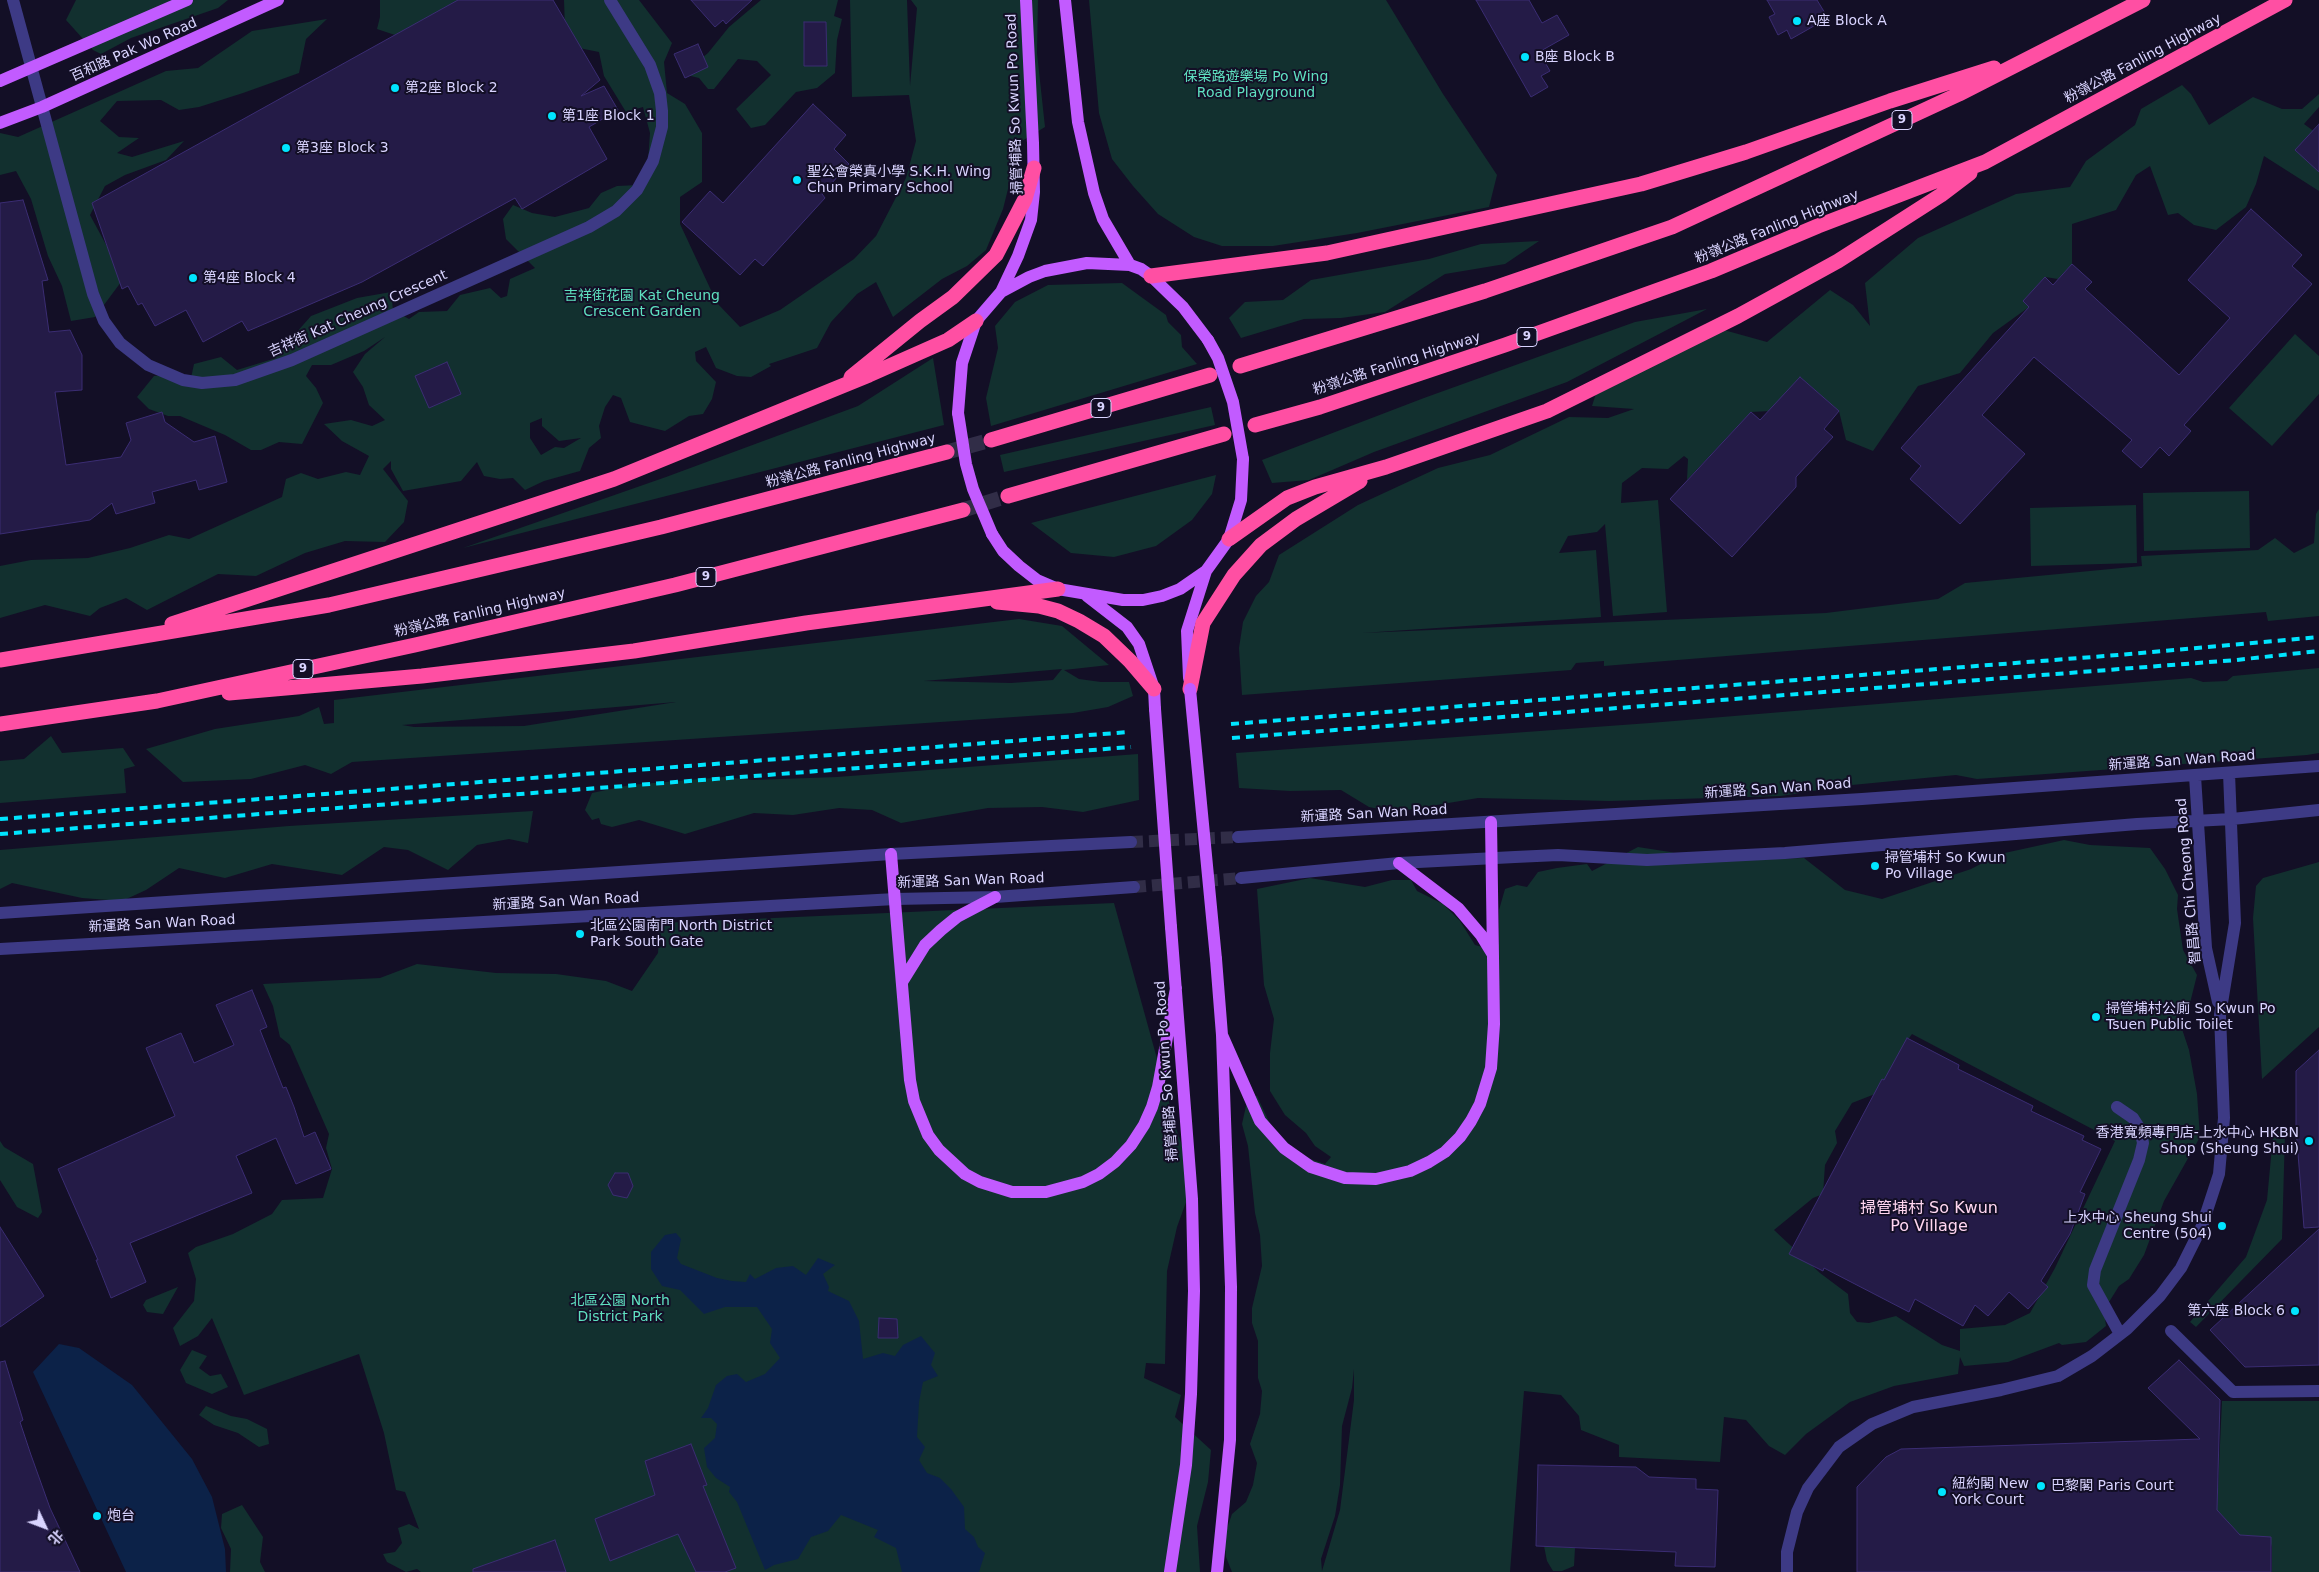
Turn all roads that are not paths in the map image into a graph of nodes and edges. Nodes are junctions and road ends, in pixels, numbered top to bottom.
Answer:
1 (14, 0) edge
2 (187, 0) edge
3 (278, 0) edge
4 (610, 0) edge
5 (1026, 0) edge
6 (1065, 0) edge
7 (2144, 0) edge
8 (2285, 0) edge
9 (2041, 53) junction
10 (33, 68) junction
11 (0, 81) edge
12 (42, 107) junction
13 (0, 123) edge
14 (1985, 162) junction
15 (1034, 168) junction
16 (1130, 265) junction
17 (1151, 276) junction
18 (1001, 292) junction
19 (976, 321) junction
20 (1240, 366) dead end
21 (1210, 375) dead end
22 (838, 388) junction
23 (1255, 425) dead end
24 (1224, 434) dead end
25 (991, 440) tunnel mouth
26 (947, 452) tunnel mouth
27 (1386, 467) junction
28 (1008, 496) tunnel mouth
29 (963, 510) tunnel mouth
30 (1229, 539) junction
31 (1206, 571) junction
32 (1058, 589) junction
33 (1085, 594) junction
34 (975, 601) junction
35 (128, 639) junction
36 (0, 660) edge
37 (1190, 688) junction
38 (1154, 689) junction
39 (157, 701) junction
40 (0, 724) edge
41 (2319, 766) edge
42 (2229, 773) junction
43 (2195, 776) junction
44 (2319, 810) edge
45 (2232, 819) junction
46 (2198, 820) junction
47 (1491, 822) junction
48 (1238, 837) tunnel mouth
49 (1131, 842) tunnel mouth
50 (892, 854) junction
51 (1491, 859) junction
52 (1398, 863) junction
53 (1241, 878) tunnel mouth
54 (1134, 887) tunnel mouth
55 (994, 898) junction
56 (895, 899) junction
57 (0, 913) edge
58 (0, 949) edge
59 (1492, 953) junction
60 (902, 982) junction
61 (1176, 988) junction
62 (2220, 1012) junction
63 (1222, 1035) junction
64 (2117, 1107) dead end
65 (2171, 1331) dead end
66 (2120, 1334) junction
67 (2319, 1391) edge
68 (1170, 1572) edge
69 (1217, 1572) edge
70 (1787, 1572) edge

1 - 10 street, 吉祥街 Kat Cheung Crescent
2 - 10 main road, 百和路 Pak Wo Road
3 - 12 main road, 百和路 Pak Wo Road
4 - 12 street, 吉祥街 Kat Cheung Crescent
5 - 15 main road, 掃管埔路 So Kwun Po Road
6 - 16 main road
7 - 9 highway, 9
8 - 14 highway, 粉嶺公路 Fanling Highway / 9
9 - 17 highway
9 - 20 highway, 9
10 - 11 main road, 百和路 Pak Wo Road
10 - 12 street, 吉祥街 Kat Cheung Crescent
12 - 13 main road, 百和路 Pak Wo Road
14 - 23 highway, 粉嶺公路 Fanling Highway / 9
14 - 27 highway
15 - 18 main road, 掃管埔路 So Kwun Po Road
15 - 22 highway
16 - 17 main road
16 - 18 main road
17 - 30 main road, bridge
18 - 19 main road
19 - 22 highway
19 - 32 main road, bridge
21 - 25 highway, 9
22 - 35 highway
24 - 28 highway
26 - 35 highway, 粉嶺公路 Fanling Highway
27 - 30 highway
27 - 37 highway
29 - 39 highway, 粉嶺公路 Fanling Highway / 9
30 - 31 main road
31 - 33 main road
31 - 37 main road
32 - 33 main road
32 - 34 highway
33 - 38 main road, 掃管埔路 So Kwun Po Road
34 - 38 highway
34 - 39 highway
35 - 36 highway, 粉嶺公路 Fanling Highway
37 - 63 main road, bridge
38 - 61 main road, 掃管埔路 So Kwun Po Road, bridge
39 - 40 highway, 粉嶺公路 Fanling Highway / 9
41 - 42 street, 新運路 San Wan Road
42 - 43 street, 新運路 San Wan Road
42 - 45 street, 智昌路 Chi Cheong Road
43 - 46 street, 智昌路 Chi Cheong Road
43 - 47 street, 新運路 San Wan Road
44 - 45 street
45 - 46 street
45 - 62 street, 智昌路 Chi Cheong Road
46 - 51 street
46 - 62 street, 智昌路 Chi Cheong Road
47 - 48 street, 新運路 San Wan Road
47 - 51 main road
49 - 50 street, 新運路 San Wan Road
50 - 56 main road
50 - 57 street, 新運路 San Wan Road
51 - 52 street
51 - 59 main road
52 - 53 street
52 - 59 main road
54 - 55 street, 新運路 San Wan Road
55 - 56 street, 新運路 San Wan Road
55 - 60 main road
56 - 58 street, 新運路 San Wan Road
56 - 60 main road
59 - 63 main road
60 - 61 main road
61 - 68 main road, 掃管埔路 So Kwun Po Road
62 - 66 street, 智昌路 Chi Cheong Road
63 - 69 main road
64 - 66 street
65 - 67 street
66 - 70 street, 智昌路 Chi Cheong Road

